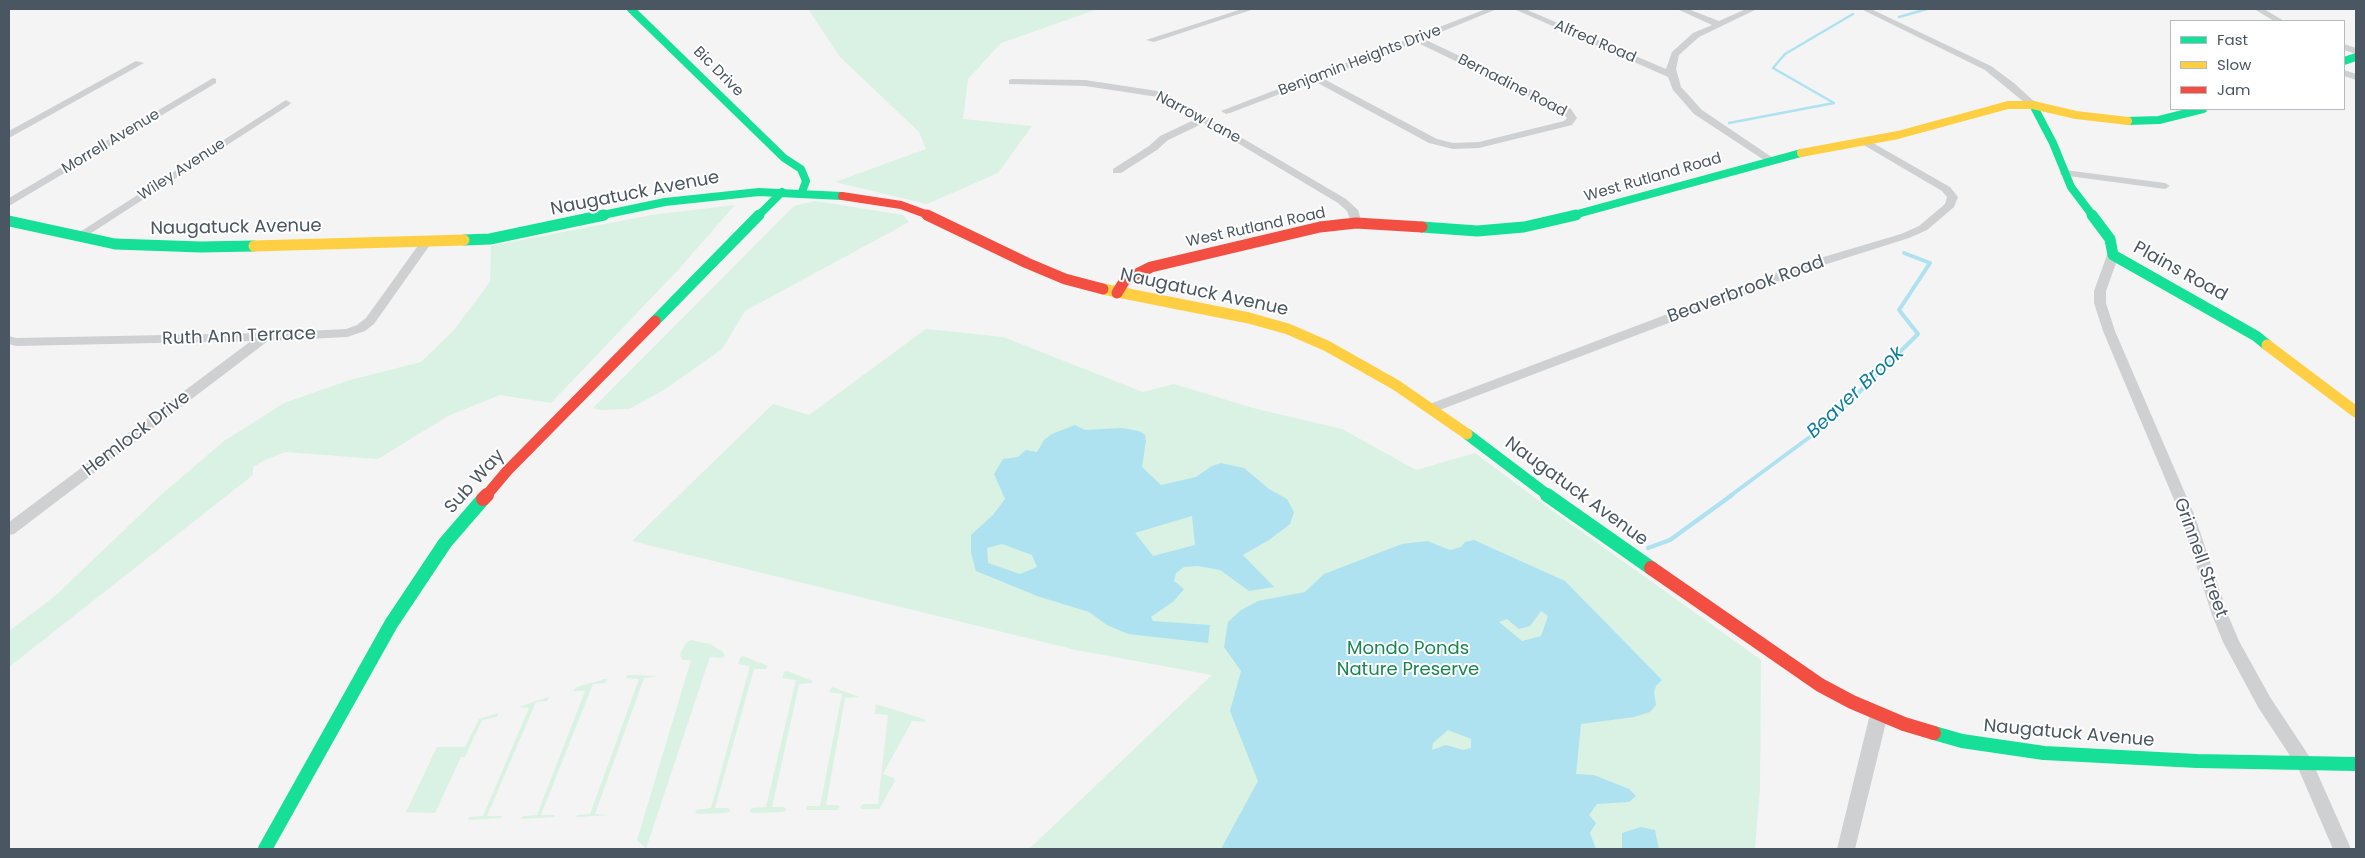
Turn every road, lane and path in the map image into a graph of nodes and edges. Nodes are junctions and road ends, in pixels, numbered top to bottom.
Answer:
1 (631, 9) edge
2 (1250, 9) edge
3 (1493, 9) edge
4 (1518, 9) edge
5 (1681, 9) edge
6 (1753, 9) edge
7 (1864, 9) edge
8 (2258, 9) edge
9 (2278, 20) edge
10 (1718, 24) junction
11 (1417, 39) junction
12 (1151, 40) dead end
13 (139, 63) dead end
14 (1672, 75) junction
15 (1316, 78) junction
16 (213, 80) dead end
17 (1012, 82) dead end
18 (286, 103) dead end
19 (2033, 105) junction
20 (2199, 110) edge
21 (1226, 111) dead end
22 (1205, 119) junction
23 (9, 135) edge
24 (1866, 142) junction
25 (784, 158) junction
26 (1771, 160) junction
27 (1117, 171) dead end
28 (2065, 173) junction
29 (779, 184) junction
30 (2166, 186) dead end
31 (802, 192) junction
32 (9, 203) edge
33 (9, 221) edge
34 (1356, 223) junction
35 (78, 237) junction
36 (426, 242) junction
37 (2113, 254) junction
38 (1117, 293) junction
39 (265, 337) junction
40 (11, 343) edge
41 (1432, 408) junction
42 (2356, 412) edge
43 (9, 530) edge
44 (1879, 714) junction
45 (2305, 764) junction
46 (2356, 764) edge
47 (265, 849) edge
48 (1846, 849) edge
49 (2342, 849) edge

1 - 25 main road, Bic Drive
2 - 12 street
3 - 11 street, Benjamin Heights Drive
4 - 14 street, Alfred Road
5 - 10 street
6 - 10 street
7 - 19 street, Plains Road
8 - 9 street
10 - 14 street
11 - 15 street, Benjamin Heights Drive
11 - 15 street, Bernadine Road
13 - 23 street
14 - 26 street
15 - 21 street, Benjamin Heights Drive
16 - 32 street, Morrell Avenue
17 - 22 street, Narrow Lane
18 - 35 street, Wiley Avenue
19 - 20 main road, West Rutland Road
19 - 24 main road, West Rutland Road
19 - 28 main road, Plains Road
22 - 27 street
22 - 34 street, Narrow Lane
24 - 26 main road, West Rutland Road
24 - 41 street, Beaverbrook Road
25 - 29 main road
25 - 31 main road, Bic Drive
26 - 34 main road, West Rutland Road
28 - 30 street
28 - 37 main road, Plains Road
29 - 31 main road, Naugatuck Avenue
29 - 36 main road, Naugatuck Avenue
29 - 47 main road, Sub Way
31 - 38 main road, Naugatuck Avenue
33 - 35 main road, Naugatuck Avenue
34 - 38 main road, West Rutland Road
35 - 36 main road, Naugatuck Avenue
36 - 39 street, Ruth Ann Terrace
37 - 42 main road, Plains Road
37 - 45 street, Grinnell Street
38 - 41 main road, Naugatuck Avenue
39 - 40 street, Ruth Ann Terrace
39 - 43 street, Hemlock Drive
41 - 44 main road, Naugatuck Avenue
44 - 45 main road, Naugatuck Avenue
44 - 48 street
45 - 46 main road, Naugatuck Avenue
45 - 49 street, Grinnell Street

